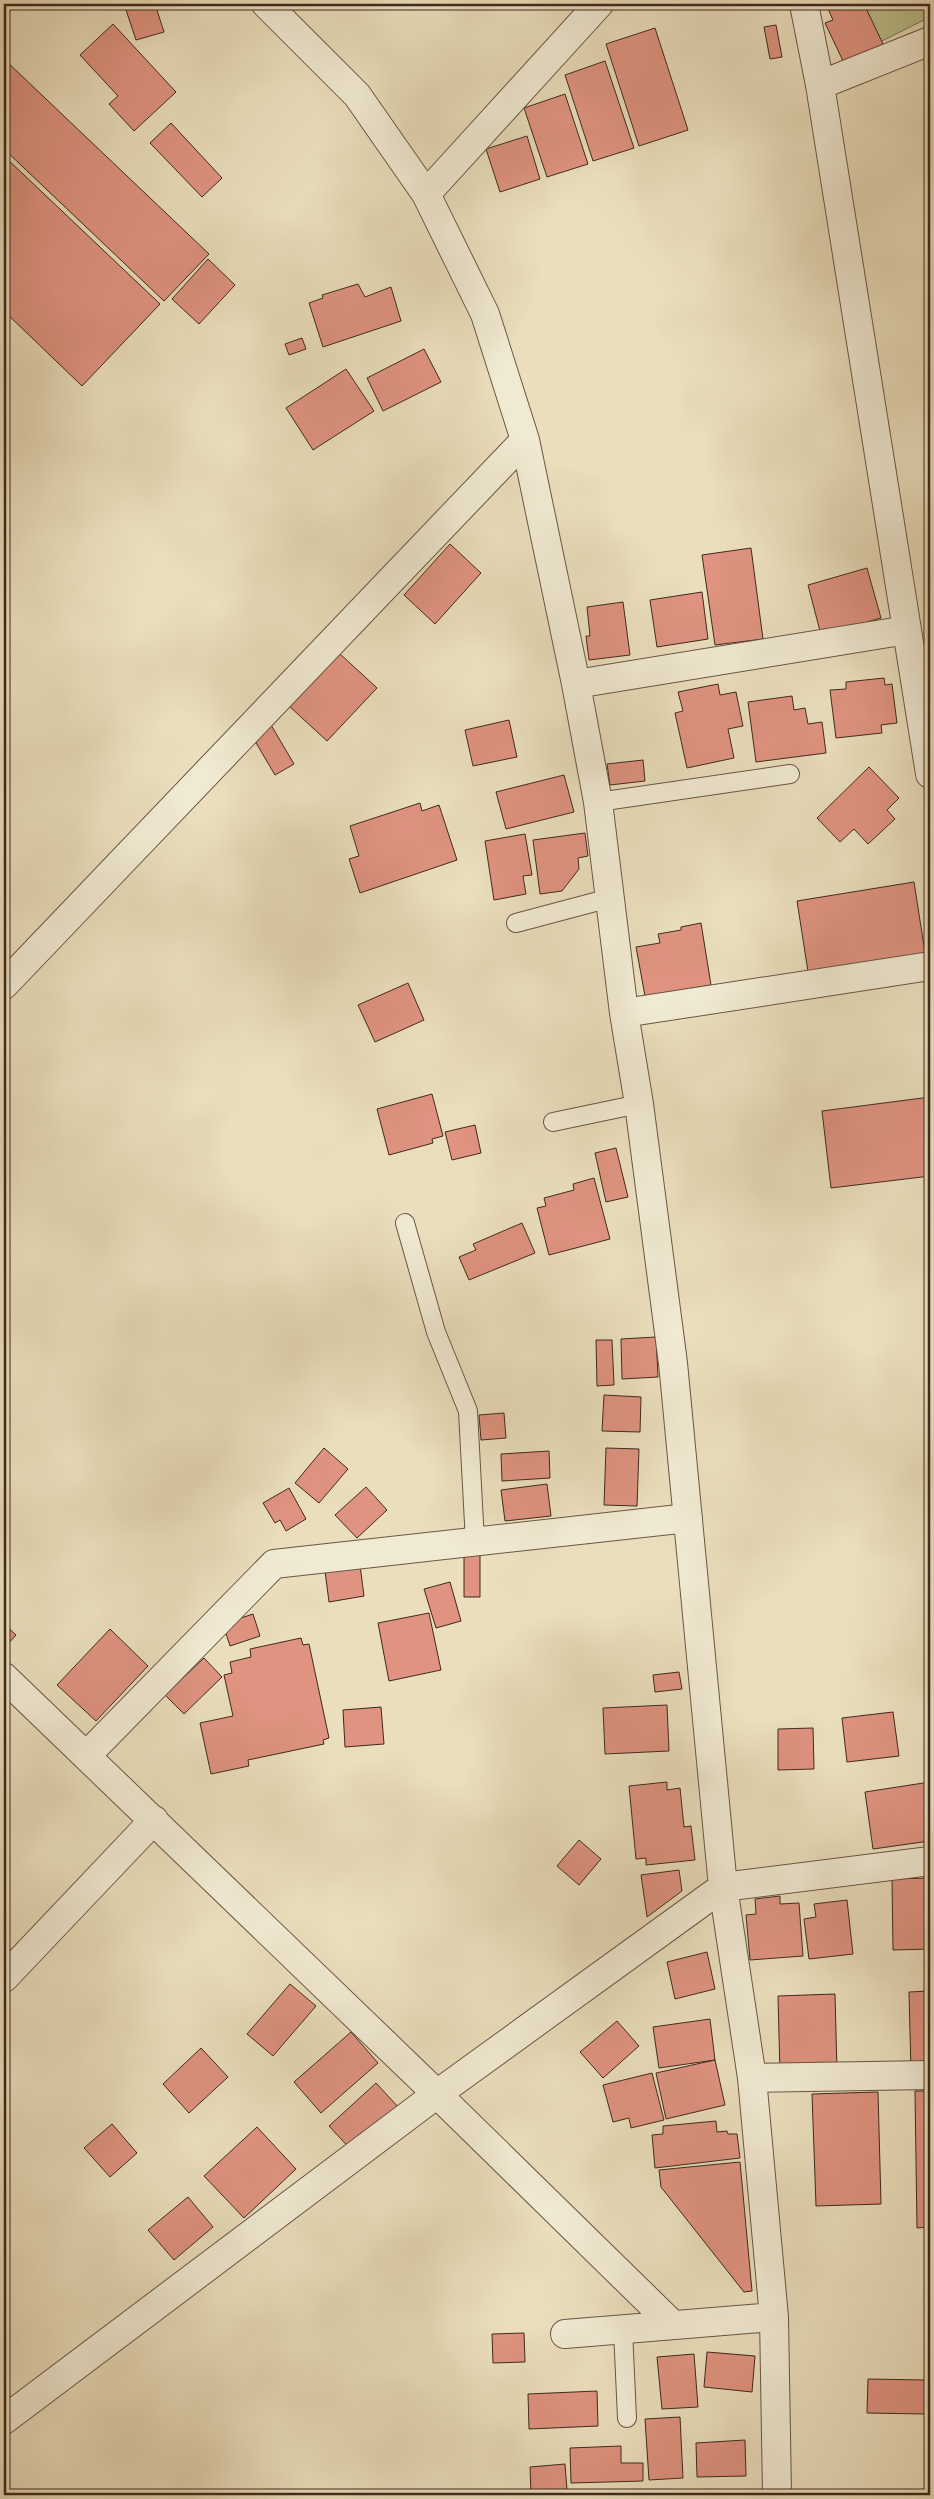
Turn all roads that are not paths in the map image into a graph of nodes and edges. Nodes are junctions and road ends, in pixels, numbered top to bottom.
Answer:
1 (266, 4) edge
2 (599, 4) edge
3 (804, 4) edge
4 (930, 41) edge
5 (820, 85) junction
6 (426, 194) junction
7 (525, 440) junction
8 (907, 630) junction
9 (576, 684) junction
10 (790, 774) dead end
11 (930, 774) edge
12 (598, 802) junction
13 (610, 898) junction
14 (516, 923) dead end
15 (930, 966) edge
16 (4, 985) edge
17 (624, 1013) junction
18 (640, 1104) junction
19 (553, 1122) dead end
20 (405, 1223) dead end
21 (688, 1518) junction
22 (475, 1542) junction
23 (4, 1677) edge
24 (86, 1756) junction
25 (154, 1820) junction
26 (930, 1861) edge
27 (723, 1887) junction
28 (4, 1978) edge
29 (930, 2075) edge
30 (752, 2078) junction
31 (437, 2094) junction
32 (774, 2317) junction
33 (673, 2326) junction
34 (623, 2330) junction
35 (565, 2334) dead end
36 (627, 2418) dead end
37 (4, 2420) edge
38 (777, 2495) edge

1 - 6 street
2 - 6 street
3 - 5 street
4 - 5 street
5 - 8 street
6 - 7 street
7 - 9 street
7 - 16 street
8 - 9 street
8 - 11 street
9 - 12 street
10 - 12 lane
12 - 13 street
13 - 14 lane
13 - 17 street
15 - 17 street
17 - 18 street
18 - 19 lane
18 - 21 street
20 - 22 lane
21 - 22 street
21 - 27 street
22 - 24 street
23 - 24 street
24 - 25 street
25 - 28 street
25 - 31 street
26 - 27 street
27 - 30 street
27 - 31 street
29 - 30 street
30 - 32 street
31 - 33 street
31 - 37 street
32 - 33 street
32 - 38 street
33 - 34 street
34 - 35 street
34 - 36 lane

